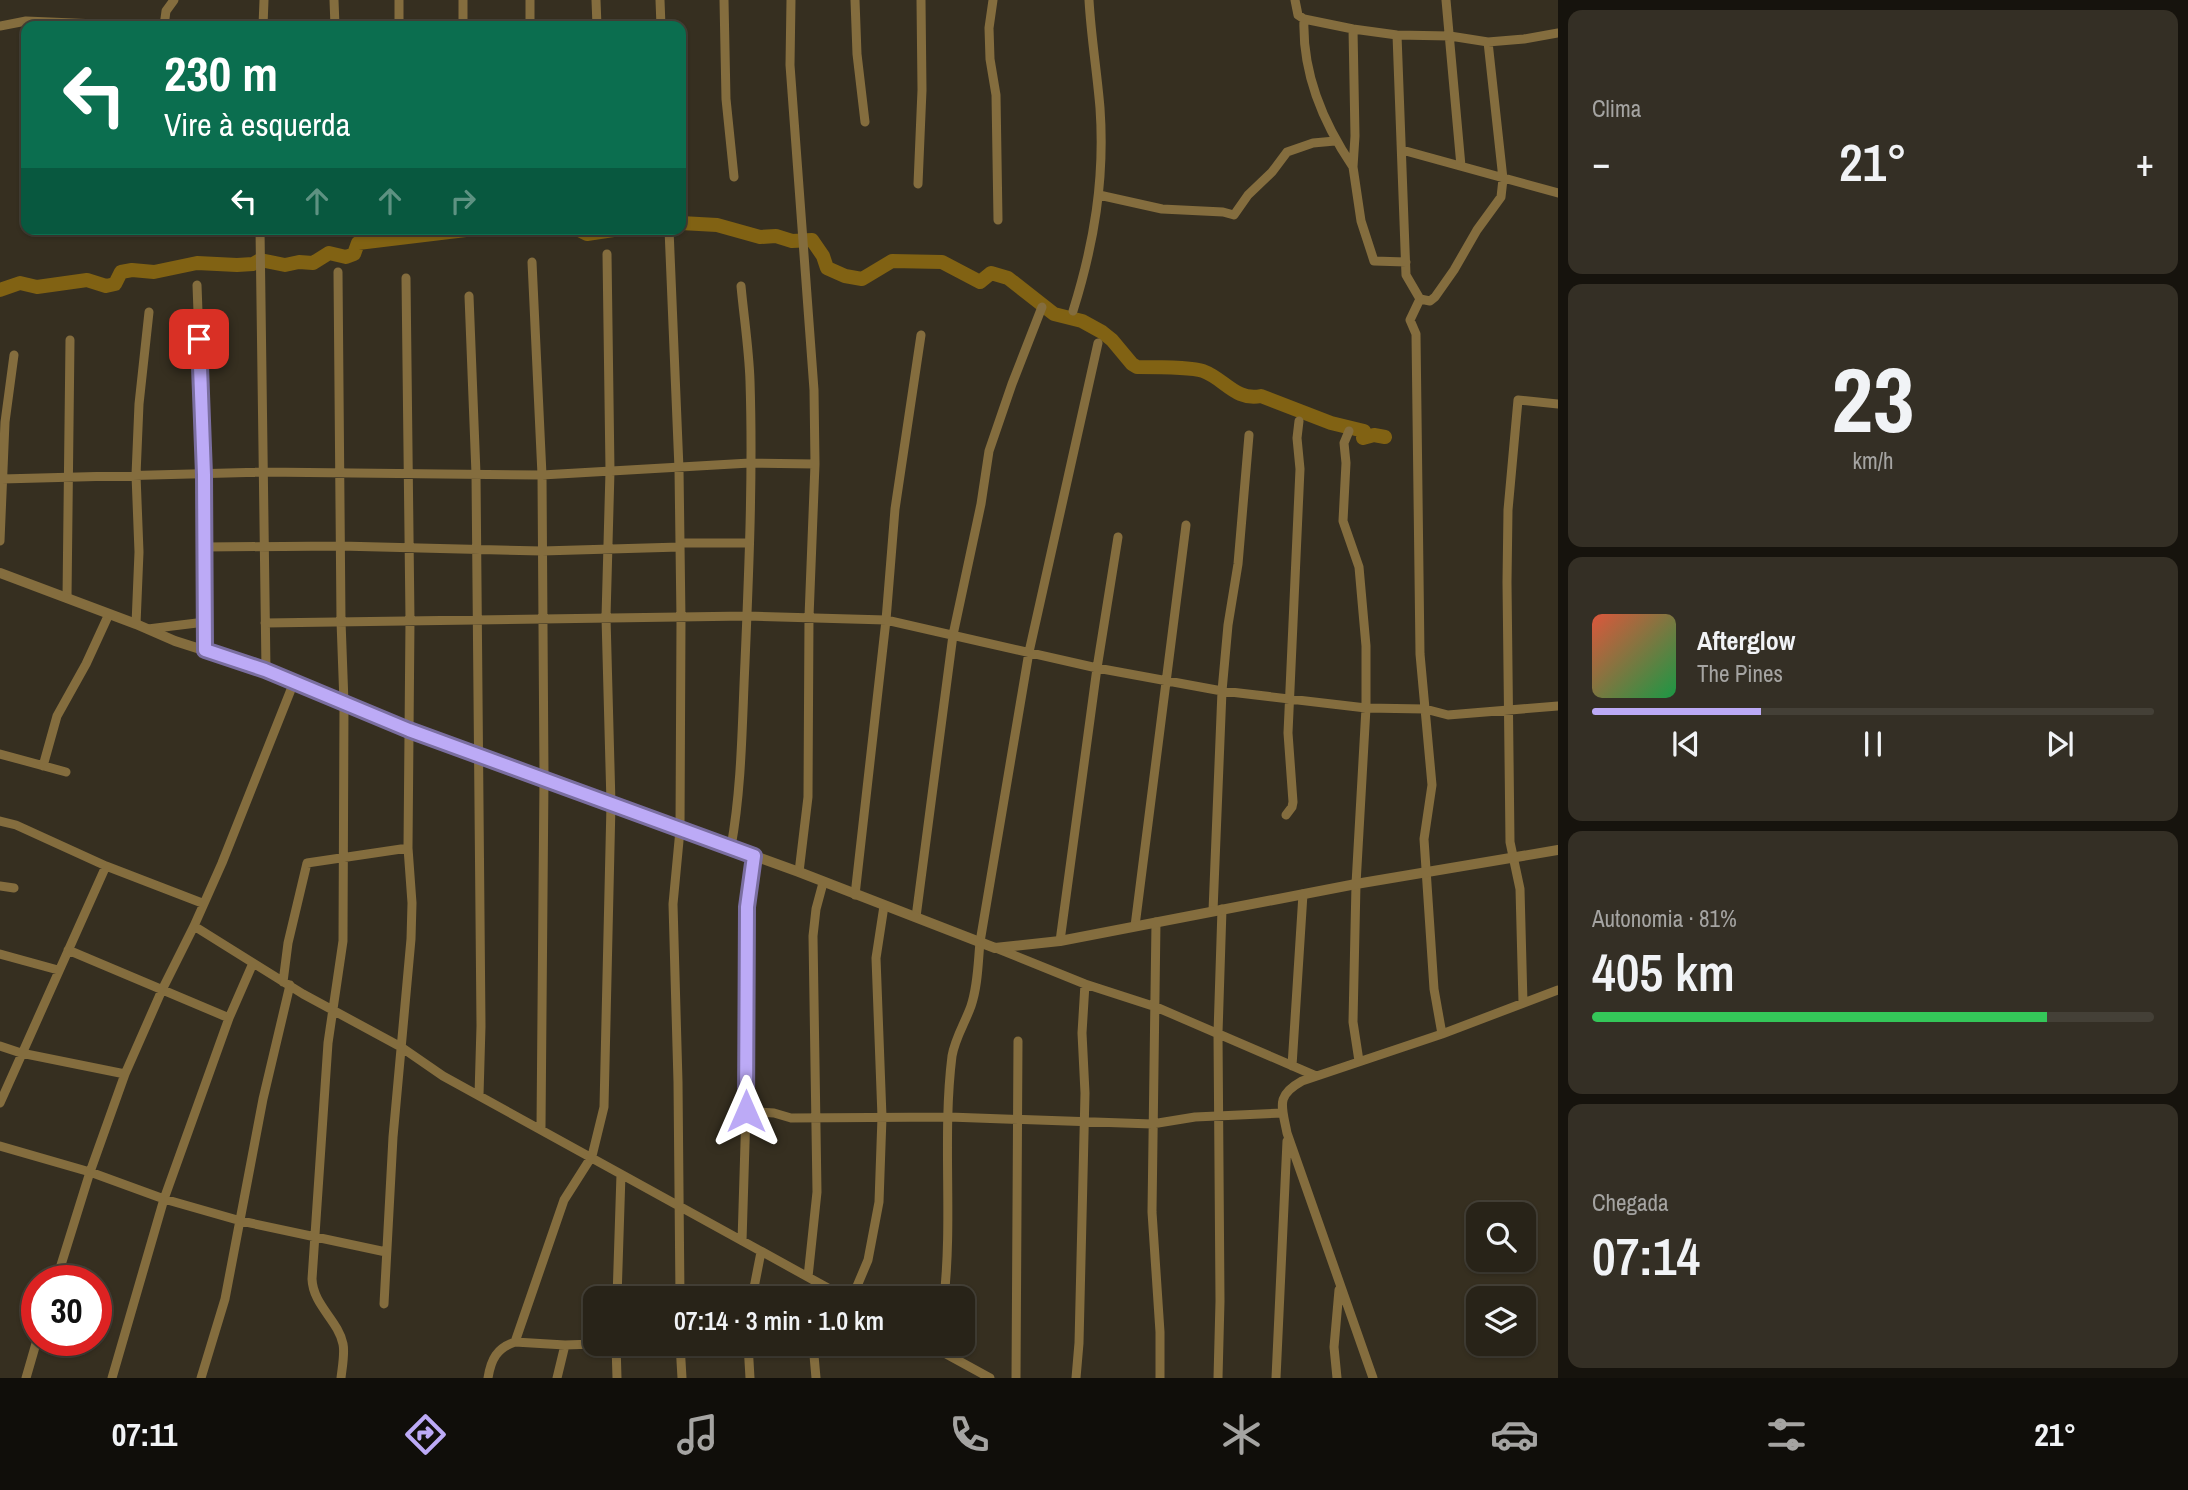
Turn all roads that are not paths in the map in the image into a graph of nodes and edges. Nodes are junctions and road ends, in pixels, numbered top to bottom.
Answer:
1 (174, 0) edge
2 (264, 0) edge
3 (334, 0) edge
4 (399, 0) edge
5 (463, 0) edge
6 (530, 0) edge
7 (596, 0) edge
8 (660, 0) edge
9 (724, 0) edge
10 (790, 0) edge
11 (855, 0) edge
12 (921, 0) edge
13 (993, 0) edge
14 (1089, 0) edge
15 (1295, 0) edge
16 (1446, 0) edge
17 (1304, 19) junction
18 (165, 21) edge
19 (263, 21) edge
20 (335, 21) edge
21 (399, 21) edge
22 (463, 21) edge
23 (530, 21) edge
24 (597, 21) edge
25 (661, 21) edge
26 (21, 22) edge
27 (0, 26) edge
28 (1353, 29) junction
29 (1558, 33) edge
30 (1397, 35) junction
31 (1450, 36) junction
32 (1488, 42) junction
33 (865, 122) dead end
34 (1335, 141) junction
35 (1402, 150) junction
36 (1461, 166) junction
37 (1353, 167) junction
38 (734, 177) dead end
39 (1503, 179) junction
40 (918, 184) dead end
41 (1558, 193) edge
42 (1099, 195) junction
43 (998, 220) dead end
44 (260, 235) edge
45 (669, 235) edge
46 (607, 254) dead end
47 (532, 262) dead end
48 (1406, 262) junction
49 (338, 272) dead end
50 (406, 278) dead end
51 (197, 285) dead end
52 (741, 286) dead end
53 (469, 296) dead end
54 (1420, 299) junction
55 (1042, 307) dead end
56 (1073, 311) dead end
57 (149, 312) dead end
58 (920, 335) dead end
59 (70, 340) dead end
60 (1098, 343) dead end
61 (14, 355) dead end
62 (1558, 404) edge
63 (1300, 421) dead end
64 (1349, 431) dead end
65 (1249, 435) dead end
66 (750, 463) junction
67 (815, 464) junction
68 (679, 469) junction
69 (610, 471) junction
70 (263, 472) junction
71 (407, 473) junction
72 (340, 474) junction
73 (476, 474) junction
74 (136, 475) junction
75 (204, 475) junction
76 (542, 475) junction
77 (69, 478) junction
78 (2, 479) junction
79 (1186, 525) dead end
80 (1118, 537) dead end
81 (0, 541) edge
82 (748, 542) junction
83 (263, 545) junction
84 (680, 545) junction
85 (340, 546) junction
86 (204, 547) junction
87 (408, 548) junction
88 (476, 548) junction
89 (606, 548) junction
90 (542, 551) junction
91 (0, 573) edge
92 (67, 598) junction
93 (109, 614) junction
94 (747, 616) junction
95 (542, 617) junction
96 (606, 617) junction
97 (809, 617) junction
98 (681, 619) junction
99 (410, 620) junction
100 (886, 620) junction
101 (341, 621) junction
102 (477, 621) junction
103 (205, 622) junction
104 (265, 623) junction
105 (141, 626) junction
106 (953, 635) junction
107 (205, 650) junction
108 (1029, 652) junction
109 (1097, 668) junction
110 (265, 670) junction
111 (294, 682) junction
112 (1166, 682) junction
113 (1222, 691) junction
114 (1289, 698) junction
115 (344, 703) junction
116 (1558, 706) edge
117 (1366, 708) junction
118 (1425, 709) junction
119 (1509, 710) junction
120 (409, 730) junction
121 (0, 754) edge
122 (478, 754) junction
123 (43, 766) junction
124 (66, 772) dead end
125 (544, 778) junction
126 (611, 804) junction
127 (1286, 815) dead end
128 (0, 821) edge
129 (680, 830) junction
130 (731, 847) junction
131 (408, 848) junction
132 (1558, 850) edge
133 (754, 856) junction
134 (1513, 857) junction
135 (342, 859) junction
136 (106, 866) junction
137 (799, 872) junction
138 (1427, 872) junction
139 (823, 883) junction
140 (1356, 884) junction
141 (0, 886) edge
142 (14, 888) dead end
143 (1303, 894) junction
144 (855, 895) junction
145 (202, 903) junction
146 (884, 906) junction
147 (1217, 910) junction
148 (916, 917) junction
149 (1156, 922) junction
150 (194, 926) junction
151 (1135, 926) junction
152 (1060, 941) junction
153 (980, 942) junction
154 (995, 948) junction
155 (68, 950) junction
156 (0, 954) edge
157 (253, 963) junction
158 (58, 970) junction
159 (287, 983) junction
160 (1086, 984) junction
161 (1558, 989) edge
162 (162, 990) junction
163 (1523, 1003) junction
164 (1156, 1007) junction
165 (332, 1009) junction
166 (229, 1018) junction
167 (1218, 1033) junction
168 (1442, 1034) junction
169 (1018, 1041) dead end
170 (0, 1046) edge
171 (401, 1047) junction
172 (21, 1053) junction
173 (1359, 1061) junction
174 (1292, 1066) junction
175 (125, 1074) junction
176 (1316, 1076) junction
177 (479, 1095) junction
178 (0, 1103) edge
179 (746, 1111) junction
180 (1283, 1113) junction
181 (949, 1116) junction
182 (1219, 1116) junction
183 (816, 1117) junction
184 (882, 1117) junction
185 (1018, 1120) junction
186 (1083, 1120) junction
187 (1152, 1124) junction
188 (541, 1128) junction
189 (1287, 1133) junction
190 (0, 1146) edge
191 (592, 1156) junction
192 (90, 1171) junction
193 (621, 1174) junction
194 (164, 1199) junction
195 (681, 1206) junction
196 (241, 1221) junction
197 (314, 1236) junction
198 (742, 1241) junction
199 (386, 1252) junction
200 (761, 1252) junction
201 (61, 1265) edge
202 (808, 1276) junction
203 (1340, 1284) junction
204 (617, 1286) edge
205 (680, 1286) edge
206 (754, 1286) edge
207 (818, 1286) edge
208 (857, 1286) edge
209 (945, 1286) edge
210 (384, 1304) dead end
211 (515, 1342) junction
212 (583, 1344) edge
213 (565, 1345) junction
214 (32, 1356) edge
215 (617, 1356) edge
216 (681, 1356) edge
217 (749, 1356) edge
218 (814, 1356) edge
219 (952, 1356) edge
220 (26, 1378) edge
221 (112, 1378) edge
222 (201, 1378) edge
223 (341, 1378) edge
224 (488, 1378) edge
225 (557, 1378) edge
226 (617, 1378) edge
227 (682, 1378) edge
228 (750, 1378) edge
229 (817, 1378) edge
230 (990, 1378) edge
231 (1016, 1378) edge
232 (1076, 1378) edge
233 (1160, 1378) edge
234 (1218, 1378) edge
235 (1276, 1378) edge
236 (1337, 1378) edge
237 (1373, 1378) edge

1 - 18 street
2 - 19 street
3 - 20 street
4 - 21 street
5 - 22 street
6 - 23 street
7 - 24 street
8 - 25 street
9 - 38 street
10 - 67 street
11 - 33 street
12 - 40 street
13 - 43 street
14 - 42 street
15 - 17 street
16 - 31 street
17 - 28 street
17 - 34 street
26 - 27 street
28 - 30 street
28 - 37 street
29 - 32 street
30 - 31 street
30 - 35 street
31 - 32 street
31 - 36 street
32 - 39 street
34 - 37 street
34 - 42 street
35 - 36 street
35 - 48 street
36 - 39 street
37 - 48 street
39 - 41 street
39 - 54 street
42 - 56 street
44 - 70 street
45 - 68 street
46 - 69 street
47 - 76 street
48 - 54 street
49 - 72 street
50 - 71 street
51 - 75 street
52 - 66 street
53 - 73 street
54 - 118 street
55 - 106 street
57 - 74 street
58 - 100 street
59 - 77 street
60 - 108 street
61 - 78 street
62 - 119 street
63 - 114 street
64 - 117 street
65 - 113 street
66 - 67 street
66 - 68 street
66 - 82 street
67 - 97 street
68 - 69 street
68 - 84 street
69 - 76 street
69 - 89 street
70 - 72 street
70 - 75 street
70 - 83 street
71 - 72 street
71 - 73 street
71 - 87 street
72 - 85 street
73 - 76 street
73 - 88 street
74 - 75 street
74 - 77 street
74 - 105 street
75 - 86 street
76 - 90 street
77 - 78 street
77 - 92 street
78 - 81 street
79 - 112 street
80 - 109 street
82 - 84 street
82 - 94 street
83 - 85 street
83 - 86 street
83 - 104 street
84 - 89 street
84 - 98 street
85 - 87 street
85 - 101 street
86 - 103 street
87 - 88 street
87 - 99 street
88 - 90 street
88 - 102 street
89 - 90 street
89 - 96 street
90 - 95 street
91 - 92 street
92 - 93 street
93 - 105 street
93 - 123 street
94 - 97 street
94 - 98 street
94 - 130 street
95 - 96 street
95 - 102 street
95 - 125 street
96 - 98 street
96 - 126 street
97 - 100 street
97 - 137 street
98 - 129 street
99 - 101 street
99 - 102 street
99 - 120 street
100 - 106 street
100 - 144 street
101 - 104 street
101 - 115 street
102 - 122 street
103 - 105 street
103 - 107 street
104 - 110 street
105 - 107 street
106 - 108 street
106 - 148 street
107 - 110 street
108 - 109 street
108 - 153 street
109 - 112 street
109 - 152 street
110 - 111 street
111 - 115 street
111 - 145 street
112 - 113 street
112 - 151 street
113 - 114 street
113 - 147 street
114 - 117 street
114 - 127 street
115 - 120 street
115 - 135 street
116 - 119 street
117 - 118 street
117 - 140 street
118 - 119 street
118 - 138 street
119 - 134 street
120 - 122 street
120 - 131 street
121 - 123 street
122 - 125 street
122 - 177 street
123 - 124 street
125 - 126 street
125 - 188 street
126 - 129 street
126 - 191 street
128 - 136 street
129 - 130 street
129 - 195 street
130 - 133 street
131 - 135 street
131 - 171 street
132 - 134 street
133 - 137 street
133 - 179 street
134 - 138 street
134 - 163 street
135 - 159 street
135 - 165 street
136 - 145 street
136 - 155 street
137 - 139 street
138 - 140 street
138 - 168 street
139 - 144 street
139 - 183 street
140 - 143 street
140 - 173 street
141 - 142 street
143 - 147 street
143 - 174 street
144 - 146 street
145 - 150 street
146 - 148 street
146 - 184 street
147 - 149 street
147 - 167 street
148 - 153 street
149 - 151 street
149 - 164 street
150 - 157 street
150 - 162 street
151 - 152 street
152 - 154 street
153 - 154 street
153 - 181 street
154 - 160 street
155 - 158 street
155 - 162 street
156 - 158 street
157 - 159 street
157 - 166 street
158 - 172 street
159 - 165 street
159 - 196 street
160 - 164 street
160 - 186 street
161 - 163 street
162 - 166 street
162 - 175 street
163 - 168 street
164 - 167 street
164 - 187 street
165 - 171 street
165 - 197 street
166 - 194 street
167 - 174 street
167 - 182 street
168 - 173 street
169 - 185 street
170 - 172 street
171 - 177 street
171 - 199 street
172 - 175 street
172 - 178 street
173 - 176 street
174 - 176 street
175 - 192 street
176 - 180 street
177 - 188 street
179 - 183 street
179 - 198 street
180 - 182 street
180 - 189 street
181 - 184 street
181 - 185 street
181 - 209 street
182 - 187 street
182 - 234 street
183 - 184 street
183 - 202 street
184 - 208 street
185 - 186 street
185 - 231 street
186 - 187 street
186 - 232 street
187 - 233 street
188 - 191 street
189 - 203 street
189 - 235 street
190 - 192 street
191 - 193 street
191 - 211 street
192 - 194 street
192 - 201 street
193 - 195 street
193 - 204 street
194 - 196 street
194 - 221 street
195 - 198 street
195 - 205 street
196 - 197 street
196 - 222 street
197 - 199 street
197 - 223 street
198 - 200 street
199 - 210 street
200 - 202 street
200 - 206 street
202 - 207 street
203 - 236 street
203 - 237 street
211 - 213 street
211 - 224 street
212 - 213 street
213 - 225 street
214 - 220 street
215 - 226 street
216 - 227 street
217 - 228 street
218 - 229 street
219 - 230 street

